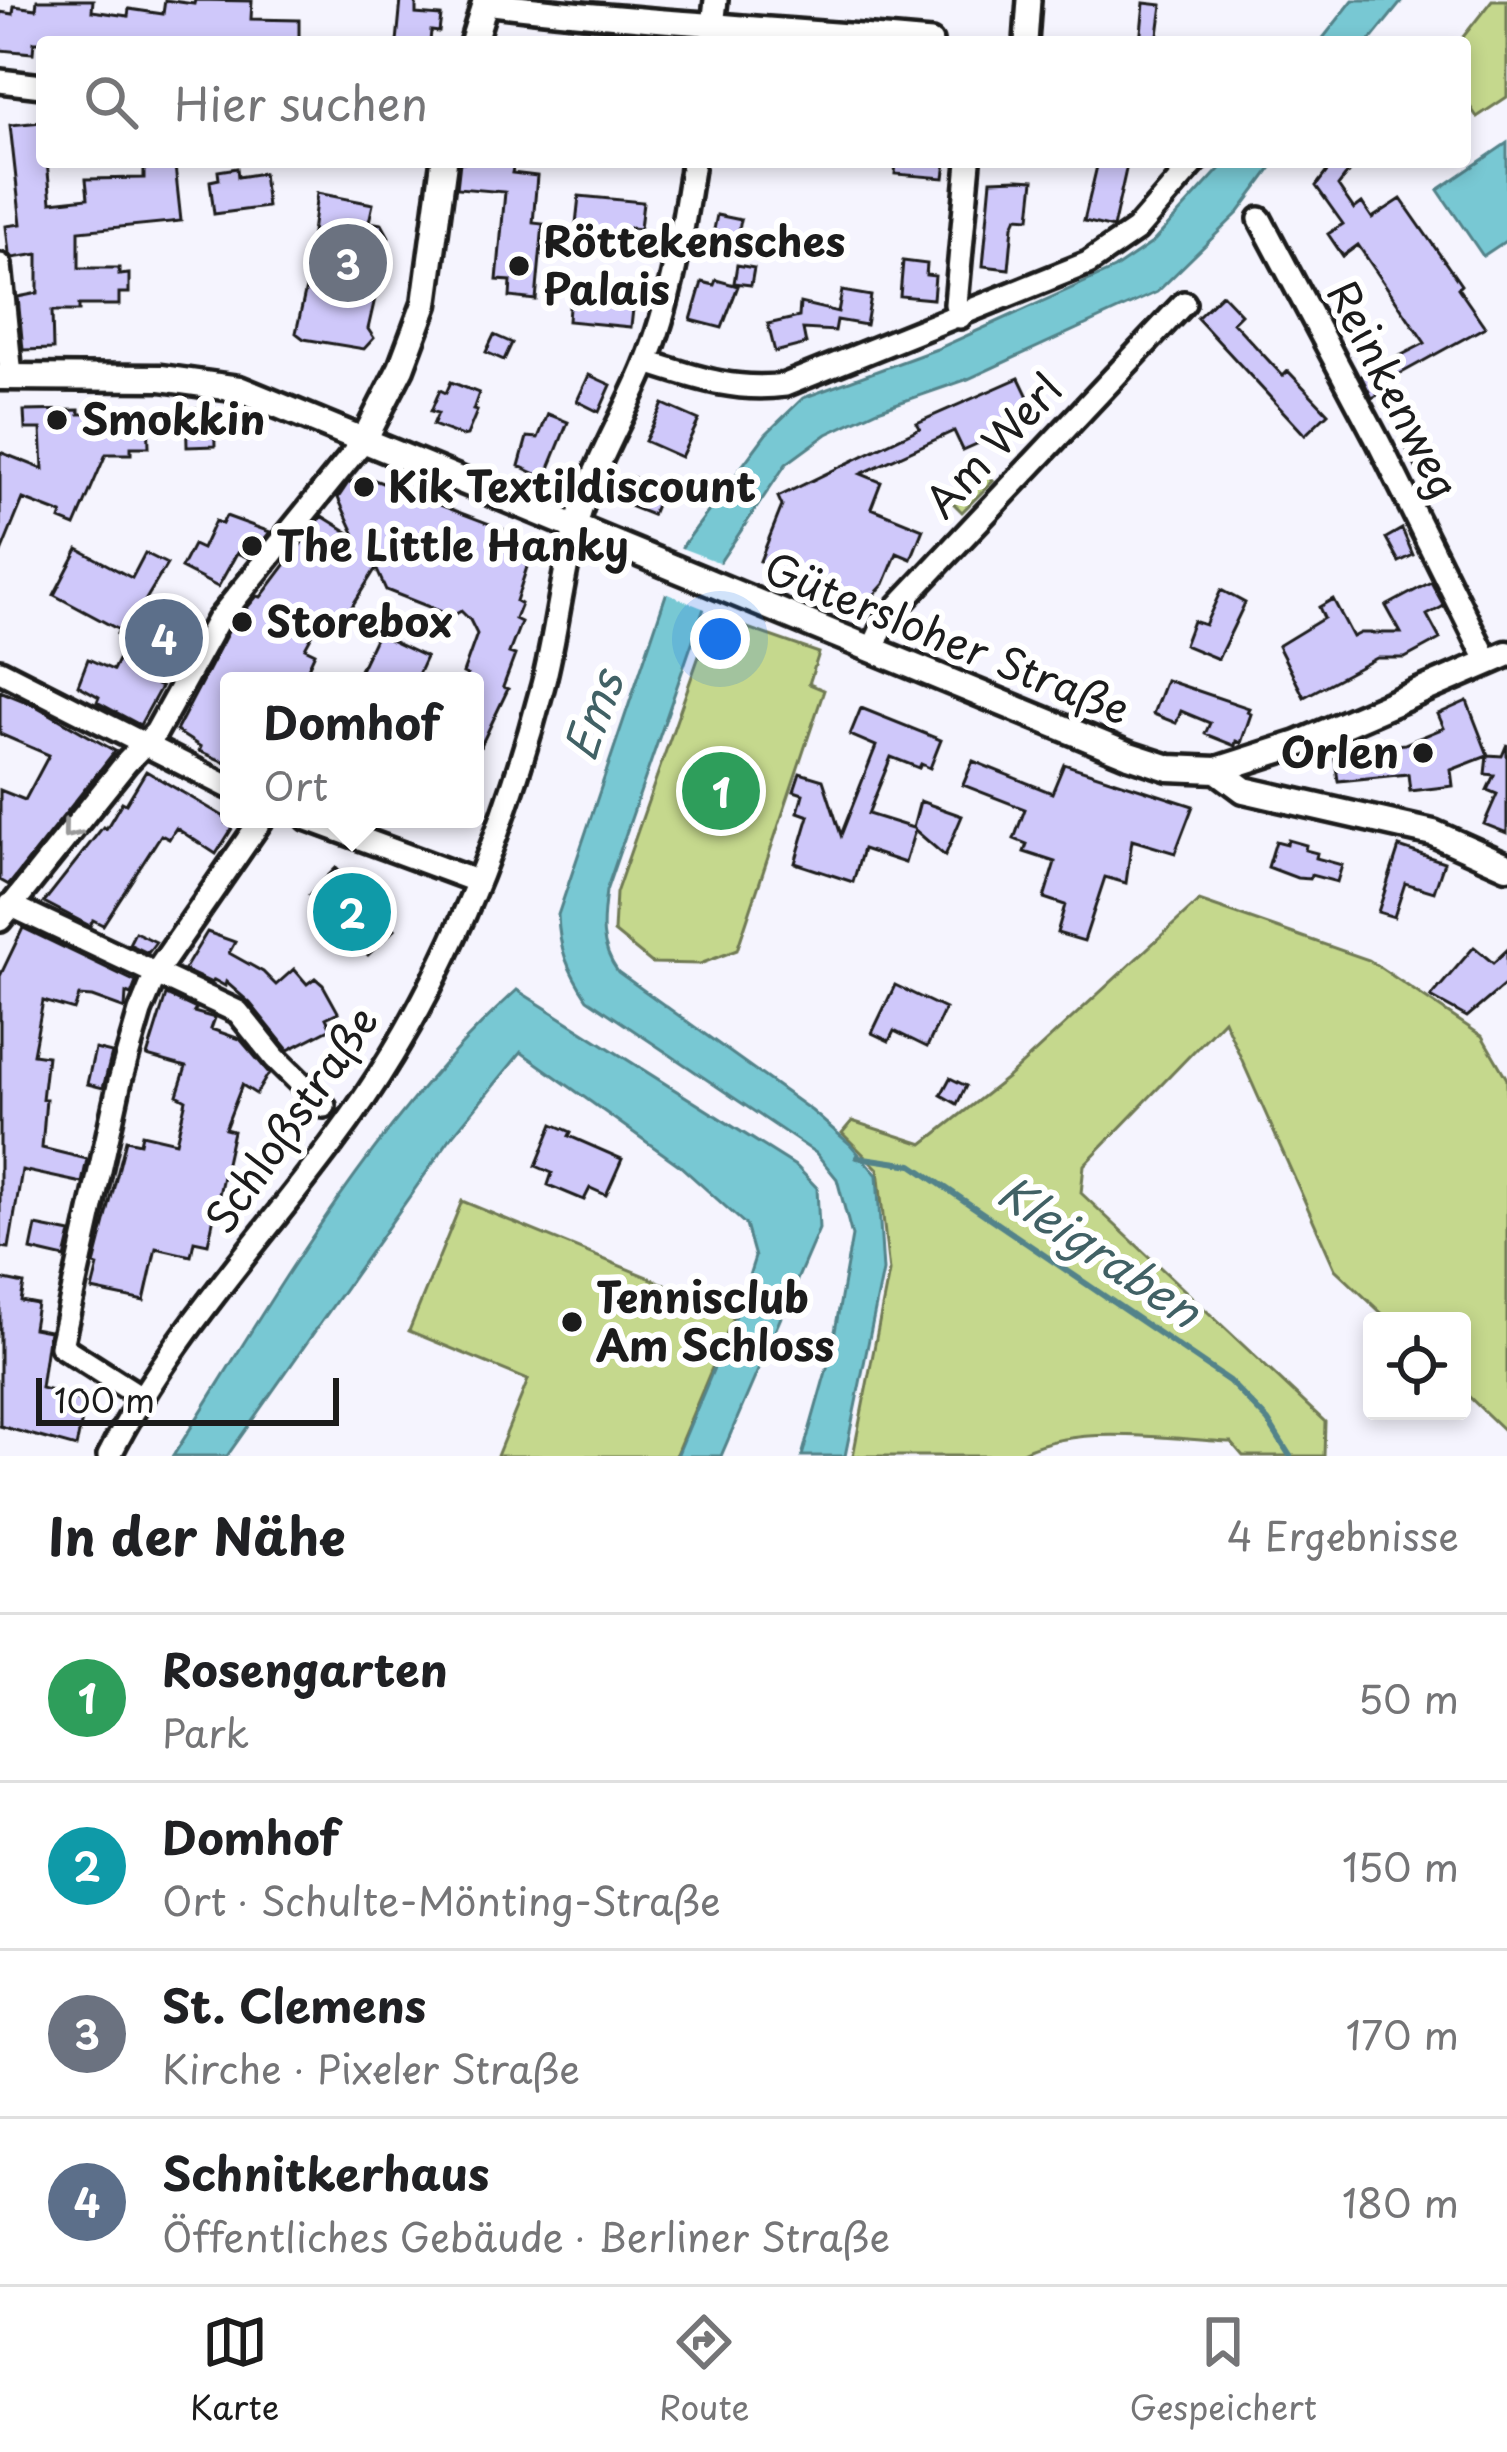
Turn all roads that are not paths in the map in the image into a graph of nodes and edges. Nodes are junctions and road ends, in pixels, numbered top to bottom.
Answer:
1 (716, 0) edge
2 (1029, 0) edge
3 (485, 2) edge
4 (712, 33) edge
5 (475, 36) edge
6 (785, 36) edge
7 (1026, 36) edge
8 (0, 80) edge
9 (36, 85) edge
10 (443, 168) edge
11 (693, 168) edge
12 (968, 168) edge
13 (1190, 168) edge
14 (1260, 219) dead end
15 (0, 265) edge
16 (1184, 303) dead end
17 (960, 316) junction
18 (647, 362) junction
19 (6, 376) edge
20 (364, 440) junction
21 (577, 530) junction
22 (872, 650) junction
23 (1497, 658) edge
24 (0, 671) edge
25 (144, 746) junction
26 (1217, 770) junction
27 (220, 783) edge
28 (256, 828) edge
29 (333, 828) edge
30 (1507, 866) edge
31 (476, 880) junction
32 (5, 913) edge
33 (157, 971) junction
34 (324, 1106) dead end
35 (141, 1397) junction
36 (109, 1456) edge

1 - 4 street
2 - 7 street
3 - 4 street
3 - 5 main road
4 - 6 street
8 - 9 street
10 - 20 main road
11 - 18 street, Schloßstraße
12 - 17 street
13 - 17 street
14 - 23 street, Reinkenweg
15 - 19 street
16 - 22 street, Am Werl
17 - 18 street
18 - 21 street, Schloßstraße
19 - 20 main road, Gütersloher Straße
20 - 21 main road, Gütersloher Straße
20 - 25 street
21 - 22 main road, Gütersloher Straße
21 - 31 street, Schloßstraße
22 - 26 main road, Gütersloher Straße
23 - 26 main road, Gütersloher Straße
24 - 25 street
25 - 27 street
25 -> 32 street
26 - 30 main road
28 - 33 street
29 - 31 street
31 - 35 street, Schloßstraße
32 - 33 street
33 - 34 street
33 - 35 street
35 - 36 street, Schloßstraße

